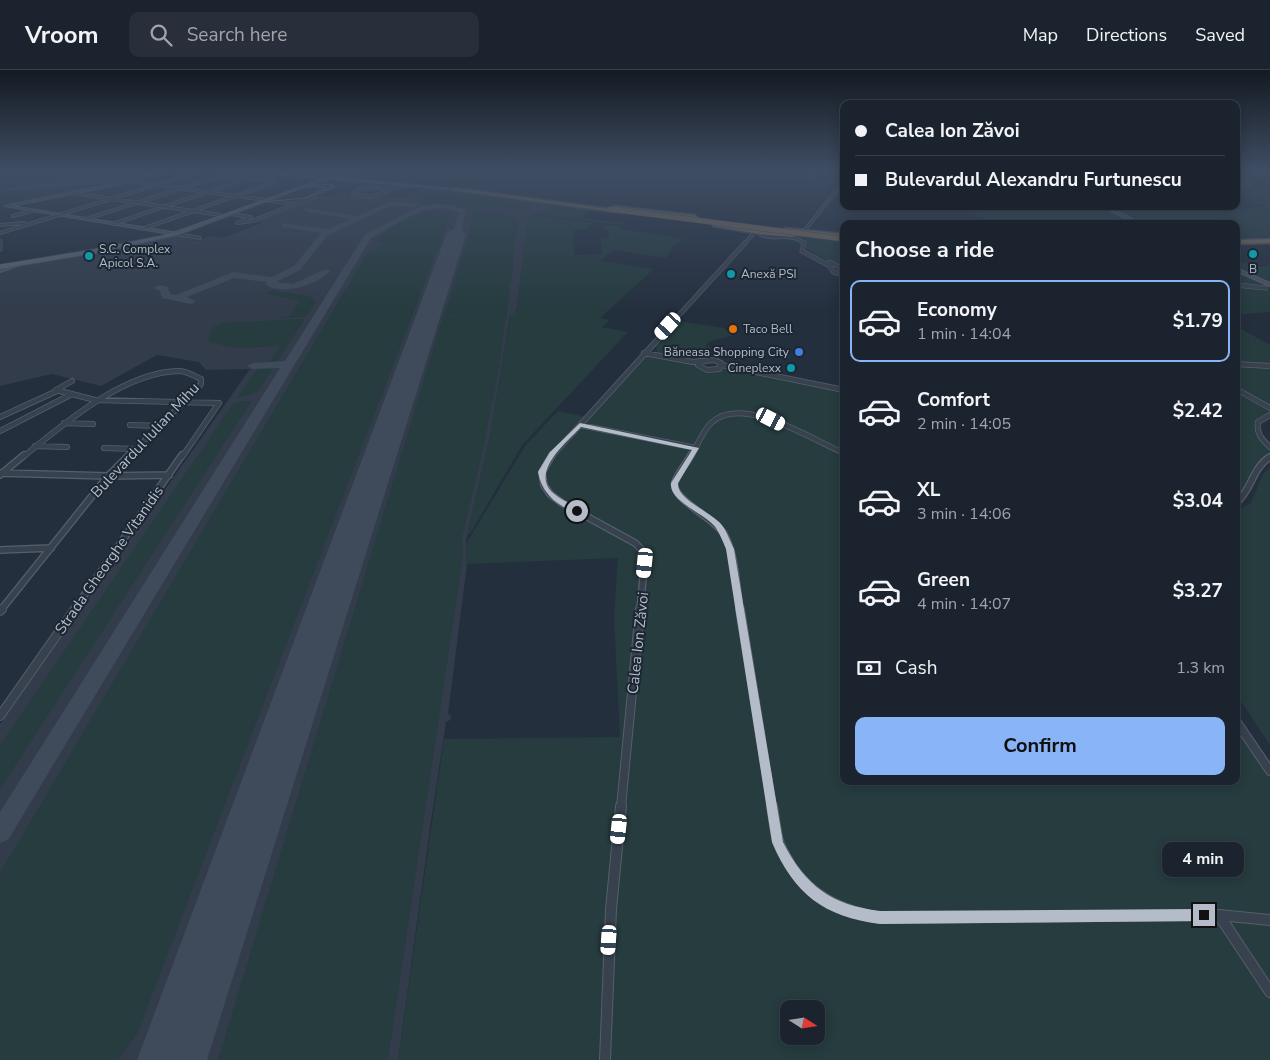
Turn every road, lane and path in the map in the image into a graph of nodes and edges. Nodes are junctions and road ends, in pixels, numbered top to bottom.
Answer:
1 (51, 217) edge
2 (70, 217) edge
3 (94, 217) edge
4 (133, 217) edge
5 (175, 217) edge
6 (215, 217) edge
7 (222, 217) edge
8 (251, 217) edge
9 (253, 217) edge
10 (663, 217) edge
11 (682, 217) edge
12 (687, 217) edge
13 (814, 217) edge
14 (259, 218) joint
15 (86, 220) junction
16 (39, 221) junction
17 (112, 224) junction
18 (0, 225) edge
19 (760, 226) junction
20 (142, 229) junction
21 (804, 231) junction
22 (754, 232) junction
23 (0, 233) edge
24 (768, 233) junction
25 (173, 234) junction
26 (813, 237) junction
27 (840, 237) edge
28 (840, 237) edge
29 (748, 238) junction
30 (840, 238) edge
31 (1270, 239) edge
32 (1240, 240) edge
33 (0, 242) edge
34 (808, 242) junction
35 (0, 249) edge
36 (0, 266) edge
37 (840, 267) edge
38 (840, 268) edge
39 (833, 269) junction
40 (1240, 271) edge
41 (840, 274) edge
42 (1240, 285) edge
43 (1269, 287) edge
44 (644, 353) junction
45 (700, 363) junction
46 (1240, 364) edge
47 (1270, 366) edge
48 (723, 367) junction
49 (72, 381) dead end
50 (840, 389) edge
51 (57, 391) junction
52 (1240, 391) edge
53 (73, 394) junction
54 (102, 400) junction
55 (184, 402) junction
56 (1270, 408) edge
57 (1270, 415) edge
58 (0, 417) edge
59 (64, 423) junction
60 (93, 424) dead end
61 (130, 425) dead end
62 (580, 425) junction
63 (160, 426) junction
64 (0, 431) edge
65 (35, 446) junction
66 (67, 447) dead end
67 (1270, 447) edge
68 (104, 448) dead end
69 (696, 448) junction
70 (137, 449) junction
71 (840, 452) edge
72 (1270, 458) edge
73 (1, 474) edge
74 (169, 475) junction
75 (108, 476) junction
76 (1240, 500) edge
77 (51, 548) junction
78 (0, 550) edge
79 (0, 611) edge
80 (0, 716) edge
81 (1240, 727) edge
82 (1270, 771) edge
83 (1219, 915) junction
84 (1270, 920) edge
85 (1270, 992) edge
86 (605, 1060) edge

1 - 16 street
2 - 15 street
3 - 15 street
4 - 17 street
5 - 20 street
6 - 25 main road
7 - 25 main road
8 - 14 street
9 - 14 street
10 - 22 highway
11 - 28 highway, bridge
12 - 19 highway
13 - 21 street
15 - 17 street
16 - 18 street
16 - 23 street
17 - 20 street
19 - 22 highway
19 - 24 highway
20 - 25 street
21 - 24 highway
21 - 27 highway
22 - 24 highway
22 - 29 street, Calea Ion Zăvoi
24 - 26 highway
24 - 29 street
24 - 34 street
24 - 39 street
25 - 25 street
25 - 36 main road
25 - 36 main road
26 - 30 highway
26 - 34 highway
29 - 44 street, Calea Ion Zăvoi
31 - 32 highway
33 - 35 street
34 - 37 street
38 - 39 street
39 - 41 street
40 - 43 street
42 - 43 street
44 - 45 street
44 - 62 street, Calea Ion Zăvoi
45 - 48 street
45 - 48 street
46 - 47 street
48 - 50 street
49 - 51 street
51 - 53 street
51 - 58 street
52 - 56 street
53 - 54 street
53 - 64 street
54 - 55 street
54 - 55 street, Bulevardul Iulian Mihu
54 - 59 street, Bulevardul Iulian Mihu
55 - 63 street, Bulevardul Iulian Mihu
55 - 74 street, Strada Gheorghe Vitanidis
57 - 67 street
59 - 60 street
59 - 65 street, Bulevardul Iulian Mihu
61 - 63 street
62 - 69 street
62 - 86 street, Calea Ion Zăvoi
63 - 70 street, Bulevardul Iulian Mihu
65 - 66 street
65 - 73 street, Bulevardul Iulian Mihu
68 - 70 street
69 - 71 street
69 - 83 street
70 - 75 street, Bulevardul Iulian Mihu
72 - 76 street
73 - 75 street
74 - 75 street
74 - 80 street, Strada Gheorghe Vitanidis
75 - 77 street, Bulevardul Iulian Mihu
77 - 78 street
77 - 79 street, Bulevardul Iulian Mihu
81 - 82 street
83 - 84 street
83 - 85 street

